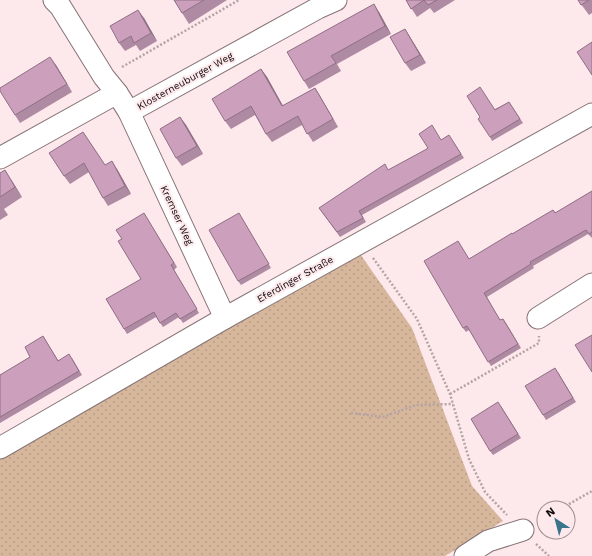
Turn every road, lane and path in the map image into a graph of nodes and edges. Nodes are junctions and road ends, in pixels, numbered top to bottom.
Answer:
1 (54, 0) edge
2 (239, 0) edge
3 (323, 3) edge
4 (111, 85) junction
5 (130, 112) junction
6 (592, 114) edge
7 (0, 158) edge
8 (361, 242) junction
9 (592, 284) edge
10 (225, 318) junction
11 (538, 318) joint
12 (450, 394) junction
13 (453, 404) junction
14 (351, 413) dead end
15 (0, 448) edge
16 (592, 491) edge
17 (576, 500) edge
18 (522, 530) joint
19 (464, 556) edge

1 - 4 street
2 - 4 path
3 - 5 street, Klosterneuburger Weg
4 - 5 street, Klosterneuburger Weg
4 - 7 street
5 - 10 street, Kremser Weg
6 - 8 street, Eferdinger Straße
8 - 10 street, Eferdinger Straße
8 - 12 path
9 - 11 street
10 - 15 street, Eferdinger Straße
11 - 12 path
12 - 13 path
13 - 14 path
13 - 18 path
16 - 17 path
18 - 19 street

